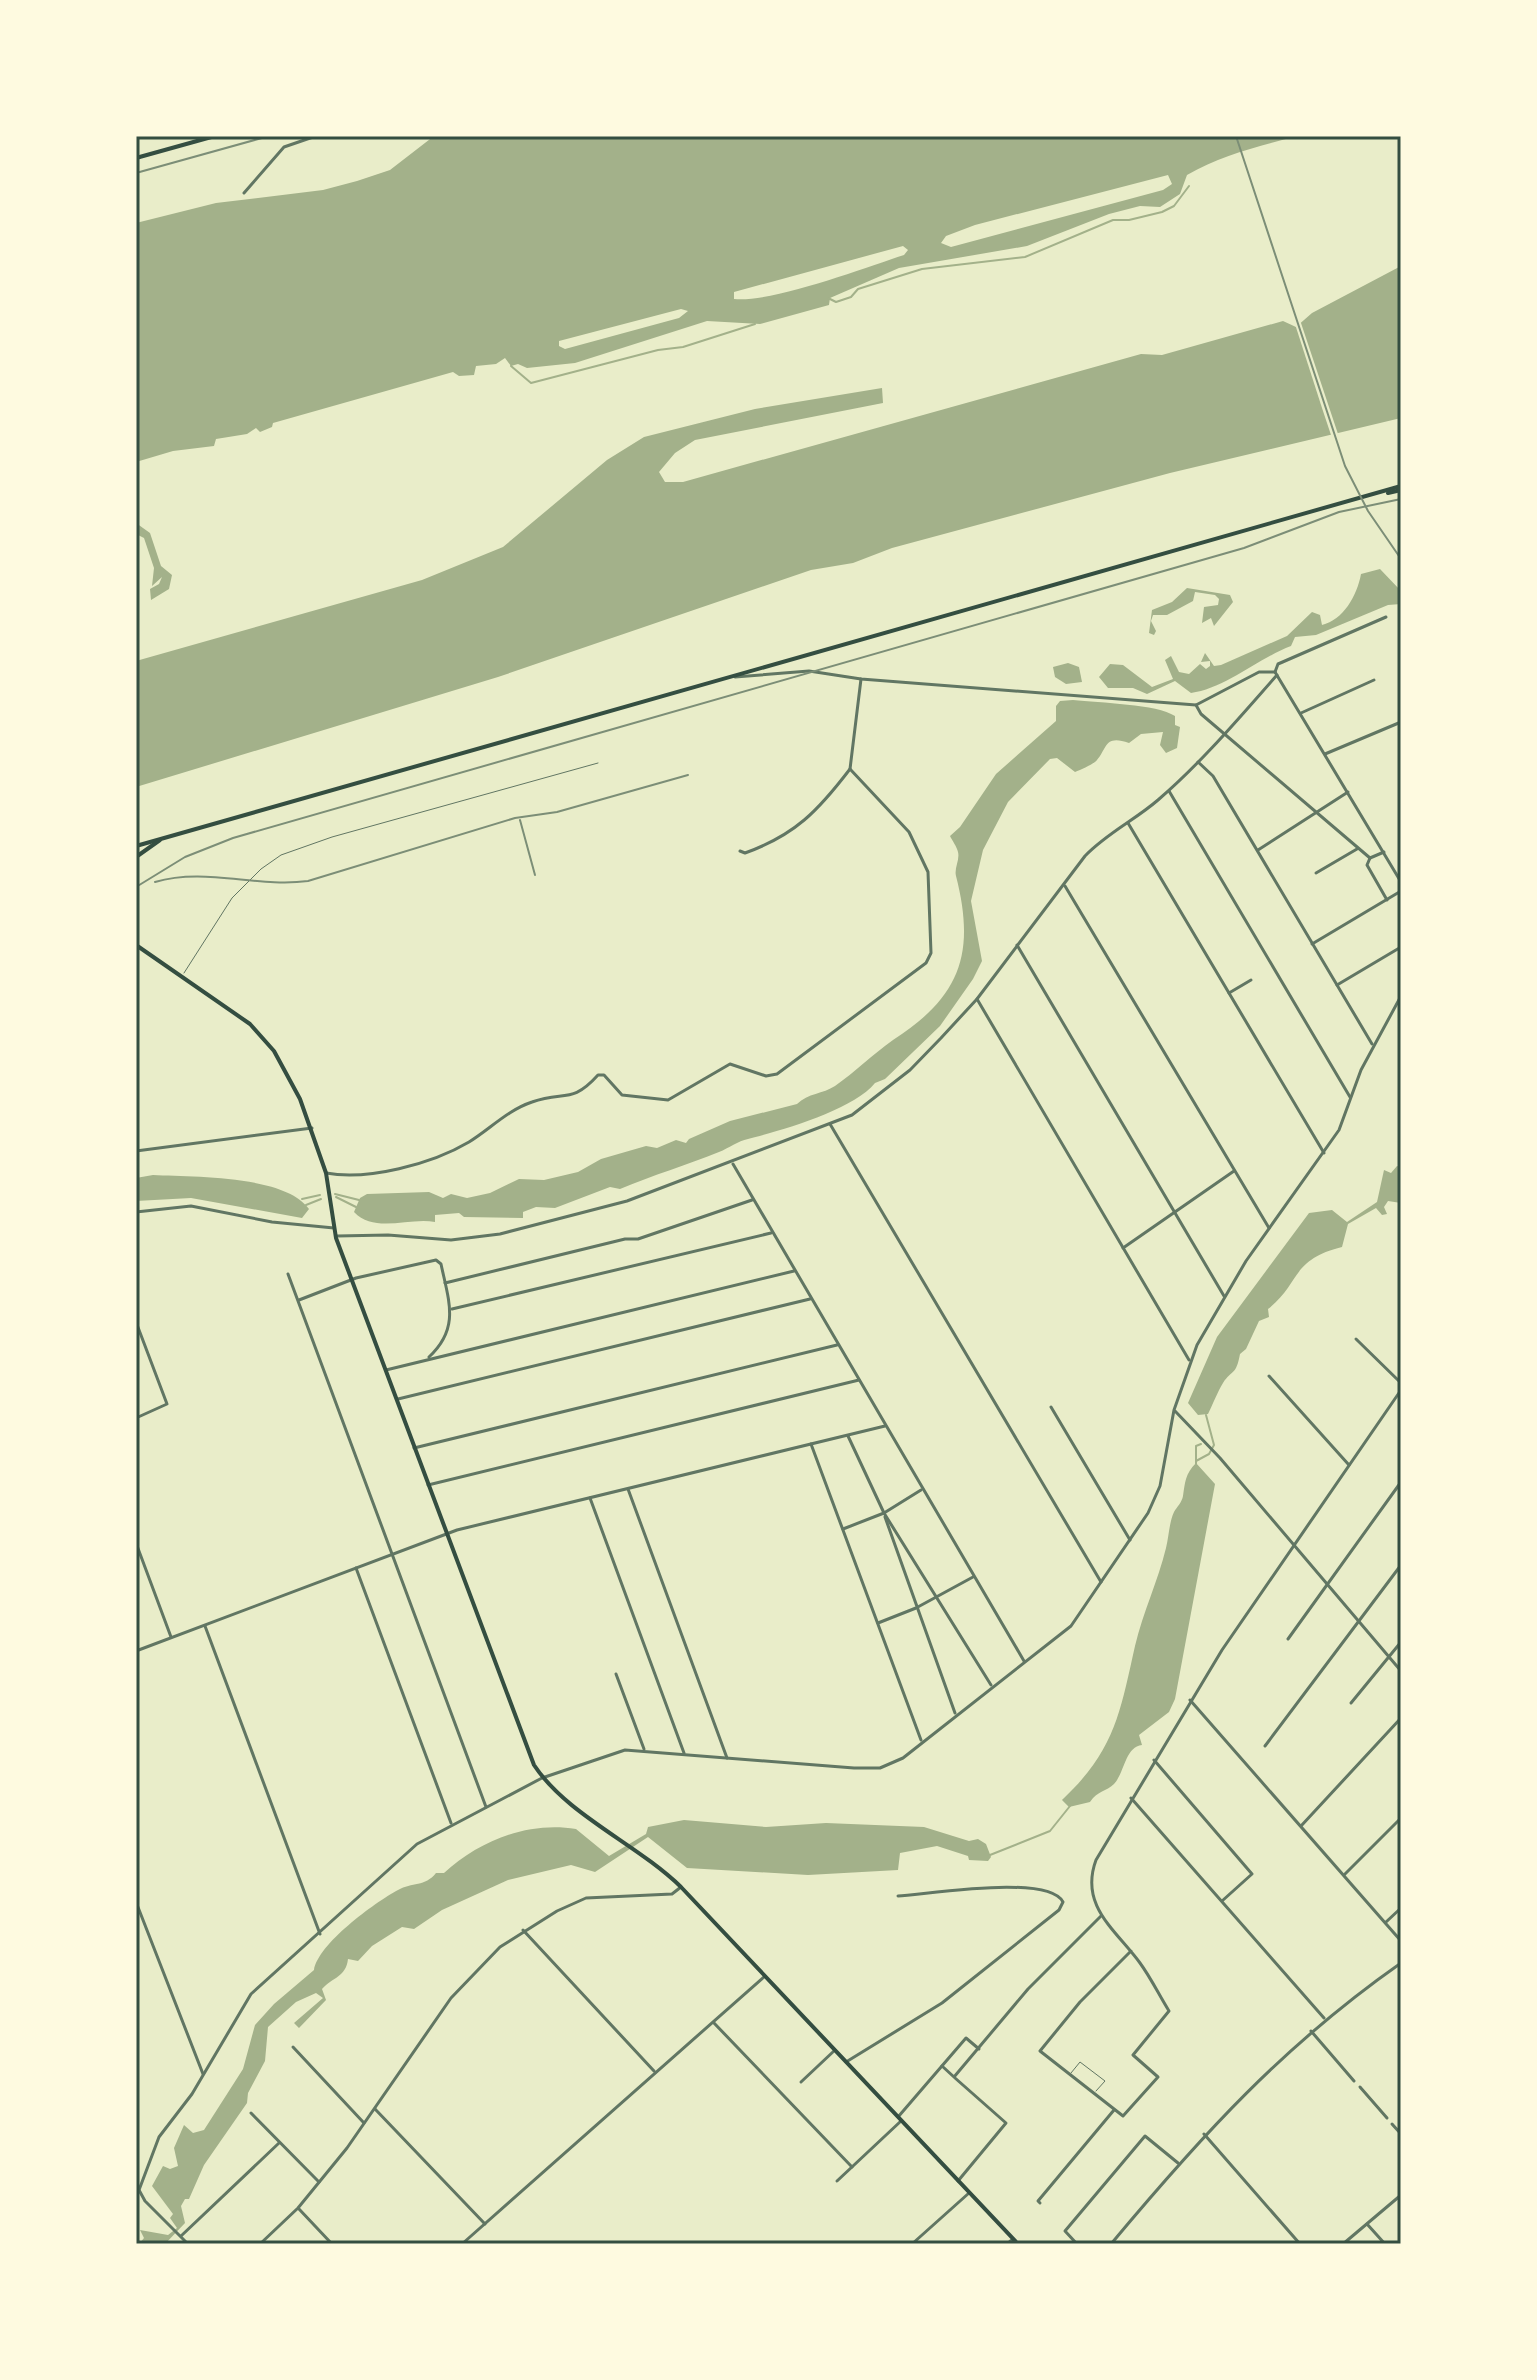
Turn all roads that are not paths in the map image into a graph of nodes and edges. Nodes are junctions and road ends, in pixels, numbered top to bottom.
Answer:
1 (215, 136) edge
2 (316, 136) edge
3 (136, 158) edge
4 (244, 193) dead end
5 (1401, 488) edge
6 (1386, 617) dead end
7 (1276, 674) junction
8 (735, 677) junction
9 (861, 679) junction
10 (1374, 680) dead end
11 (1196, 705) junction
12 (1301, 713) junction
13 (1401, 722) edge
14 (1225, 735) junction
15 (1325, 754) junction
16 (1198, 762) junction
17 (598, 763) dead end
18 (850, 769) junction
19 (1169, 791) junction
20 (1348, 792) junction
21 (1316, 812) junction
22 (1128, 823) junction
23 (160, 840) junction
24 (136, 846) edge
25 (1358, 848) junction
26 (1258, 850) junction
27 (740, 851) dead end
28 (1384, 852) junction
29 (136, 857) edge
30 (1370, 858) junction
31 (1316, 873) dead end
32 (1401, 882) edge
33 (1065, 886) junction
34 (1401, 891) edge
35 (1387, 900) junction
36 (1312, 944) junction
37 (136, 945) edge
38 (1017, 945) junction
39 (1401, 947) edge
40 (182, 975) junction
41 (1251, 980) dead end
42 (1337, 985) junction
43 (1229, 993) junction
44 (1401, 996) edge
45 (977, 999) junction
46 (1373, 1045) junction
47 (1350, 1097) junction
48 (830, 1124) junction
49 (312, 1128) junction
50 (136, 1151) edge
51 (1324, 1153) junction
52 (732, 1163) junction
53 (1234, 1171) junction
54 (326, 1173) junction
55 (752, 1200) junction
56 (136, 1212) edge
57 (1175, 1214) junction
58 (334, 1228) junction
59 (1269, 1228) junction
60 (771, 1233) junction
61 (336, 1236) junction
62 (1123, 1248) junction
63 (794, 1271) junction
64 (288, 1274) dead end
65 (352, 1281) junction
66 (445, 1283) junction
67 (1224, 1296) junction
68 (810, 1299) junction
69 (297, 1301) junction
70 (452, 1309) junction
71 (136, 1322) edge
72 (1356, 1339) dead end
73 (837, 1345) junction
74 (426, 1360) junction
75 (1189, 1360) junction
76 (384, 1371) junction
77 (1269, 1376) dead end
78 (859, 1380) junction
79 (1401, 1383) edge
80 (1400, 1393) edge
81 (396, 1399) junction
82 (1051, 1407) dead end
83 (1174, 1410) junction
84 (136, 1418) edge
85 (885, 1426) junction
86 (848, 1436) junction
87 (811, 1444) junction
88 (414, 1448) junction
89 (1349, 1465) junction
90 (1401, 1482) edge
91 (428, 1485) junction
92 (628, 1489) junction
93 (923, 1489) junction
94 (590, 1498) junction
95 (884, 1513) junction
96 (843, 1529) junction
97 (445, 1535) junction
98 (1130, 1540) junction
99 (136, 1543) edge
100 (1294, 1545) junction
101 (392, 1555) junction
102 (1401, 1565) edge
103 (356, 1568) junction
104 (973, 1577) junction
105 (1101, 1583) junction
106 (1326, 1584) junction
107 (937, 1598) junction
108 (916, 1608) junction
109 (1356, 1619) junction
110 (878, 1623) junction
111 (205, 1625) junction
112 (171, 1637) junction
113 (1288, 1639) dead end
114 (1401, 1642) edge
115 (136, 1651) edge
116 (1388, 1656) junction
117 (1024, 1661) junction
118 (1401, 1671) edge
119 (616, 1674) dead end
120 (991, 1686) junction
121 (1190, 1700) junction
122 (1351, 1703) dead end
123 (956, 1713) junction
124 (1401, 1718) edge
125 (922, 1742) junction
126 (1265, 1746) dead end
127 (644, 1749) junction
128 (684, 1754) junction
129 (727, 1758) junction
130 (1154, 1760) junction
131 (542, 1778) junction
132 (1131, 1798) junction
133 (486, 1807) junction
134 (1401, 1818) edge
135 (452, 1825) junction
136 (1301, 1826) junction
137 (1344, 1875) junction
138 (681, 1887) junction
139 (898, 1896) dead end
140 (1222, 1901) junction
141 (136, 1902) edge
142 (1401, 1908) edge
143 (1101, 1916) junction
144 (1385, 1923) junction
145 (523, 1930) junction
146 (320, 1934) junction
147 (1401, 1941) edge
148 (1131, 1951) junction
149 (1401, 1963) edge
150 (765, 1976) junction
151 (1324, 2018) junction
152 (713, 2022) junction
153 (1311, 2031) junction
154 (293, 2047) dead end
155 (979, 2049) junction
156 (835, 2050) junction
157 (846, 2062) junction
158 (942, 2066) junction
159 (655, 2072) junction
160 (203, 2075) junction
161 (1070, 2075) junction
162 (954, 2077) junction
163 (1354, 2081) dead end
164 (801, 2082) dead end
165 (1360, 2087) dead end
166 (1093, 2094) junction
167 (375, 2109) junction
168 (1114, 2110) junction
169 (251, 2113) dead end
170 (1387, 2118) dead end
171 (900, 2119) junction
172 (365, 2123) junction
173 (1392, 2124) dead end
174 (1204, 2134) junction
175 (1401, 2134) edge
176 (279, 2143) junction
177 (1178, 2163) junction
178 (852, 2167) junction
179 (837, 2181) dead end
180 (958, 2181) junction
181 (319, 2182) junction
182 (138, 2190) edge
183 (969, 2193) junction
184 (1401, 2195) edge
185 (1040, 2203) dead end
186 (298, 2208) junction
187 (485, 2224) junction
188 (1367, 2224) junction
189 (179, 2235) junction
190 (1013, 2239) junction
191 (188, 2244) edge
192 (260, 2244) edge
193 (332, 2244) edge
194 (462, 2244) edge
195 (912, 2244) edge
196 (1007, 2244) edge
197 (1018, 2244) edge
198 (1077, 2244) edge
199 (1111, 2244) edge
200 (1300, 2244) edge
201 (1343, 2244) edge
202 (1385, 2244) edge

1 - 3 main road
2 - 4 street
5 - 8 main road
6 - 7 street
7 - 11 street
7 - 12 street
7 - 14 street
8 - 9 street
8 - 23 main road
9 - 11 street
9 - 18 street
10 - 12 street
11 - 14 street
12 - 15 street
13 - 15 street
14 - 16 street
14 - 21 street
15 - 20 street
16 - 19 street
16 - 26 street
17 - 40 lane
18 - 27 street
18 - 54 street
19 - 22 street
19 - 47 street
20 - 21 street
20 - 28 street
21 - 25 street
21 - 26 street
22 - 33 street
22 - 43 street
23 - 24 main road
23 - 29 main road
25 - 30 street
25 - 31 street
26 - 36 street
28 - 30 street
28 - 32 street
30 - 35 street
33 - 38 street
33 - 53 street
34 - 35 street
35 - 36 street
36 - 42 street
37 - 40 main road
38 - 45 street
38 - 57 street
39 - 42 street
40 - 49 main road
41 - 43 street
42 - 46 street
43 - 51 street
44 - 46 street
45 - 48 street
45 - 62 street
46 - 47 street
47 - 51 street
48 - 52 street
48 - 105 street
49 - 50 street
49 - 54 main road
51 - 59 street
52 - 55 street
52 - 61 street
53 - 57 street
53 - 59 street
54 - 58 main road
55 - 60 street
55 - 66 street
56 - 58 street
57 - 62 street
57 - 67 street
58 - 61 main road
59 - 67 street
60 - 63 street
60 - 70 street
61 - 65 main road
62 - 75 street
63 - 68 street
63 - 74 street
64 - 69 street
65 - 66 street
65 - 69 street
65 - 76 main road
66 - 70 street
67 - 75 street
68 - 73 street
68 - 81 street
69 - 101 street
70 - 74 street
71 - 84 street
72 - 79 street
73 - 78 street
73 - 88 street
74 - 76 street
75 - 83 street
76 - 81 main road
77 - 89 street
78 - 85 street
78 - 91 street
80 - 89 street
81 - 88 main road
82 - 98 street
83 - 98 street
83 - 100 street
85 - 86 street
85 - 93 street
86 - 87 street
86 - 95 street
87 - 92 street
87 - 96 street
88 - 91 main road
89 - 100 street
90 - 106 street
91 - 97 main road
92 - 94 street
92 - 129 street
93 - 95 street
93 - 104 street
94 - 97 street
94 - 128 street
95 - 96 street
95 - 107 street
95 - 108 street
96 - 110 street
97 - 101 street
97 - 131 main road
98 - 105 street
99 - 112 street
100 - 106 street
100 - 121 street
101 - 103 street
101 - 133 street
102 - 109 street
103 - 111 street
103 - 135 street
104 - 107 street
104 - 117 street
105 - 117 street
106 - 109 street
106 - 113 street
107 - 108 street
107 - 120 street
108 - 110 street
108 - 123 street
109 - 116 street
109 - 126 street
110 - 125 street
111 - 112 street
111 - 146 street
112 - 115 street
114 - 116 street
116 - 118 street
116 - 122 street
117 - 120 street
119 - 127 street
120 - 123 street
121 - 130 street
121 - 136 street
123 - 125 street
124 - 136 street
125 - 129 street
127 - 128 street
127 - 131 street
128 - 129 street
130 - 132 street
130 - 140 street
131 - 133 street
131 - 138 main road
132 - 140 street
132 - 143 street
133 - 135 street
134 - 137 street
135 - 146 street
136 - 137 street
137 - 144 street
138 - 145 street
138 - 150 main road
139 - 157 street
140 - 151 street
141 - 160 street
142 - 144 street
143 - 148 street
143 - 155 street
144 - 147 street
145 - 159 street
145 - 167 street
146 - 160 street
148 - 161 street
148 - 168 street
149 - 151 street
150 - 152 street
150 - 156 main road
151 - 153 street
152 - 159 street
152 - 178 street
153 - 163 street
153 - 174 street
154 - 172 street
155 - 158 street
155 - 162 street
156 - 157 main road
156 - 164 street
157 - 171 main road
158 - 162 street
158 - 171 street
159 - 187 street
160 - 182 street
161 - 166 street
161 - 166 lane
162 - 180 street
165 - 170 street
166 - 168 street
167 - 172 street
167 - 187 street
168 - 185 street
169 - 176 street
171 - 178 street
171 - 180 main road
172 - 181 street
173 - 175 street
174 - 177 street
174 - 200 street
176 - 181 street
176 - 189 street
177 - 198 street
177 - 199 street
178 - 179 street
180 - 183 main road
181 - 186 street
182 - 189 street
183 - 190 main road
183 - 195 street
184 - 188 street
186 - 192 street
186 - 193 street
187 - 194 street
188 - 201 street
188 - 202 street
189 - 191 street
190 - 196 street
190 - 197 main road

